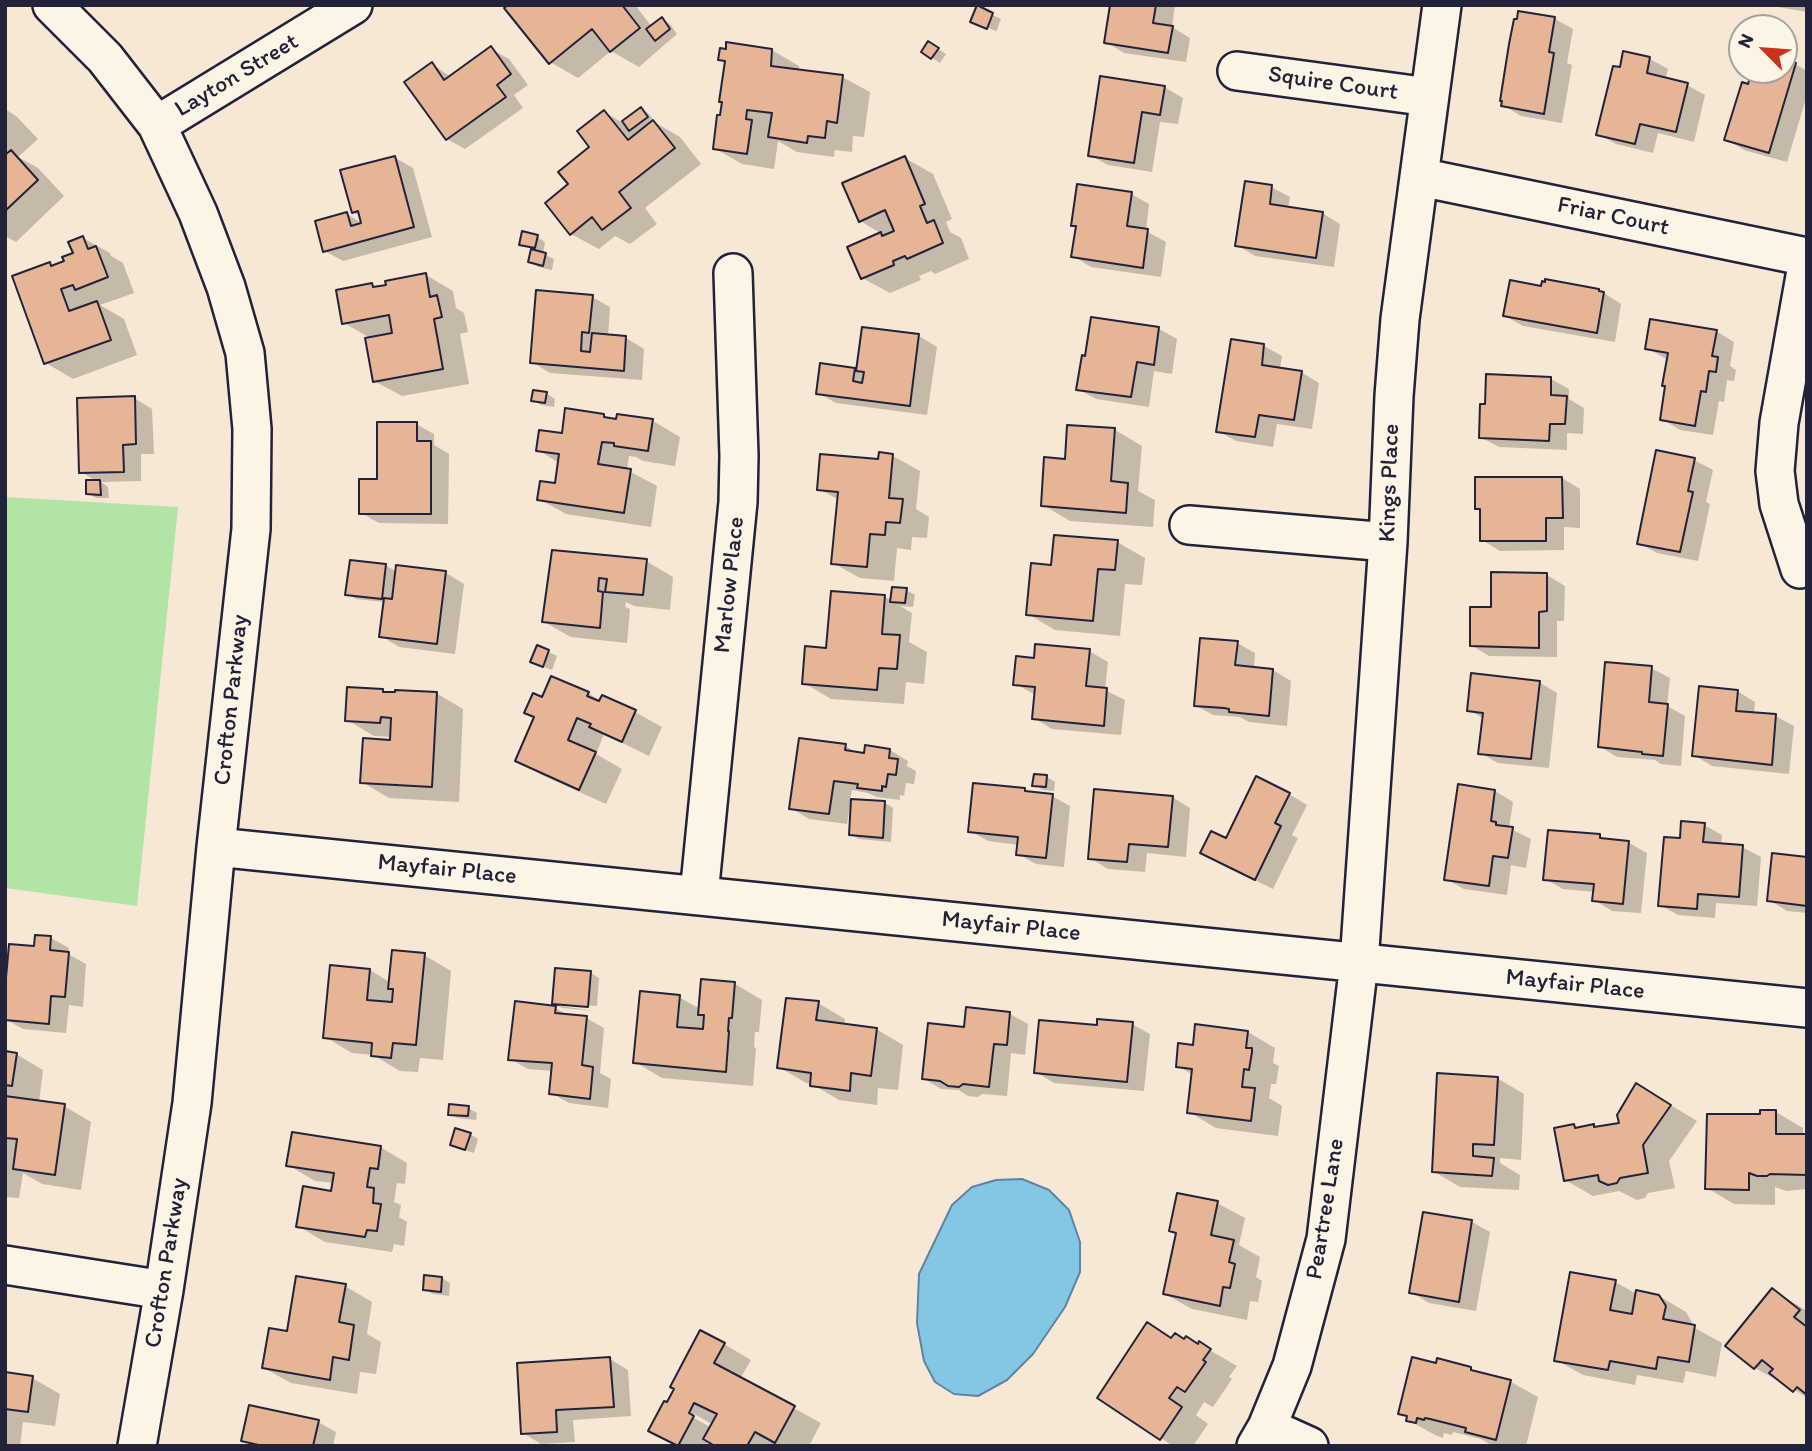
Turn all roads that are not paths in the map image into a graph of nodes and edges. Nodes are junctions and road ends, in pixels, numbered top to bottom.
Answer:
1 (52, 5) edge
2 (353, 5) edge
3 (1442, 5) edge
4 (1237, 71) dead end
5 (1429, 97) junction
6 (157, 125) junction
7 (1420, 177) junction
8 (1807, 257) edge
9 (1807, 265) edge
10 (733, 273) dead end
11 (1189, 525) dead end
12 (1388, 542) junction
13 (1800, 569) dead end
14 (216, 847) junction
15 (699, 895) junction
16 (1359, 963) junction
17 (1807, 1008) edge
18 (5, 1265) edge
19 (164, 1290) junction
20 (1262, 1436) edge
21 (137, 1446) edge
22 (1309, 1446) edge

1 - 6 street, Crofton Parkway
2 - 6 street, Layton Street
3 - 5 street, Kings Place
4 - 5 street, Squire Court
5 - 7 street, Kings Place
6 - 14 street, Crofton Parkway
7 - 8 street, Friar Court
7 - 12 street, Kings Place
9 - 13 street
10 - 15 street, Marlow Place
11 - 12 street
12 - 16 street, Kings Place
14 - 15 street, Mayfair Place
14 - 19 street, Crofton Parkway
15 - 16 street, Mayfair Place
16 - 17 street, Mayfair Place
16 - 20 street, Peartree Lane
18 - 19 street
19 - 21 street, Crofton Parkway
20 - 22 street

